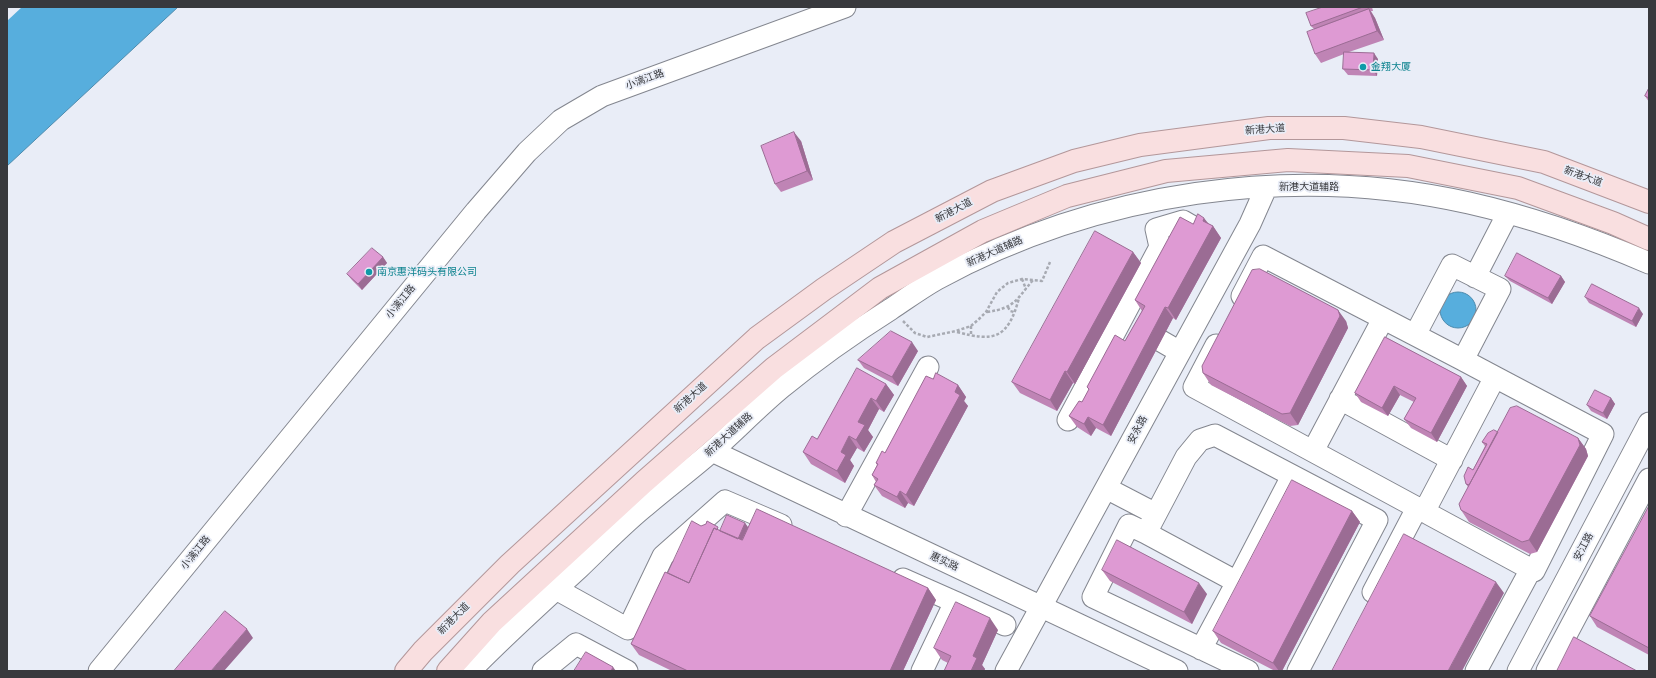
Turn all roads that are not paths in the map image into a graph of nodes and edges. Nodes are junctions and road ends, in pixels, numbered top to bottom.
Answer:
1 (845, 7) edge
2 (1266, 188) junction
3 (1649, 202) edge
4 (1508, 213) junction
5 (1195, 228) edge
6 (1649, 239) edge
7 (1649, 263) edge
8 (1475, 276) junction
9 (1383, 319) junction
10 (1415, 335) junction
11 (1161, 341) dead end
12 (1180, 352) junction
13 (1463, 360) junction
14 (928, 367) dead end
15 (1494, 377) junction
16 (1340, 400) junction
17 (1068, 420) dead end
18 (1649, 423) edge
19 (712, 451) junction
20 (1312, 451) junction
21 (1452, 460) junction
22 (1292, 476) junction
23 (1649, 479) edge
24 (1106, 488) junction
25 (1421, 510) junction
26 (1156, 514) junction
27 (846, 516) junction
28 (797, 532) edge
29 (1146, 533) junction
30 (883, 570) edge
31 (1533, 570) junction
32 (1237, 582) junction
33 (1563, 586) junction
34 (556, 589) junction
35 (955, 602) junction
36 (1366, 607) edge
37 (1041, 608) junction
38 (1005, 625) dead end
39 (1201, 649) junction
40 (482, 667) edge
41 (99, 671) edge
42 (406, 671) edge
43 (448, 671) edge
44 (543, 671) edge
45 (627, 671) edge
46 (922, 671) edge
47 (1006, 671) edge
48 (1177, 671) edge
49 (1248, 671) edge
50 (1298, 671) edge
51 (1476, 671) edge
52 (1518, 671) edge
53 (1547, 671) edge

1 - 41 street, 小漓江路
2 - 4 street, 新港大道辅路
2 - 12 street, 安永路
2 - 19 street, 新港大道辅路
3 - 42 main road, 新港大道
4 - 7 street, 新港大道辅路
4 - 8 street
5 - 17 street
6 - 43 main road
8 - 10 street
8 - 13 street
9 - 10 street
9 - 16 street
9 - 20 street
10 - 13 street
11 - 12 street
12 - 24 street, 安永路
13 - 15 street
14 - 27 street
15 - 21 street
15 - 31 street
16 - 20 street
16 - 21 street
18 - 33 street, 安江路
19 - 27 street, 惠实路
19 - 34 street, 新港大道辅路
20 - 25 street
21 - 25 street
22 - 26 street
22 - 32 street
22 - 50 street
23 - 53 street
24 - 26 street
24 - 37 street, 安永路
25 - 31 street
25 - 36 street
26 - 29 street
27 - 37 street, 惠实路
28 - 34 street
29 - 32 street
29 - 39 street
30 - 35 street
31 - 33 street
31 - 51 street
32 - 39 street
33 - 52 street, 安江路
34 - 40 street, 新港大道辅路
35 - 38 street
35 - 46 street
37 - 47 street, 安永路
37 - 48 street, 惠实路
39 - 49 street
44 - 45 street

